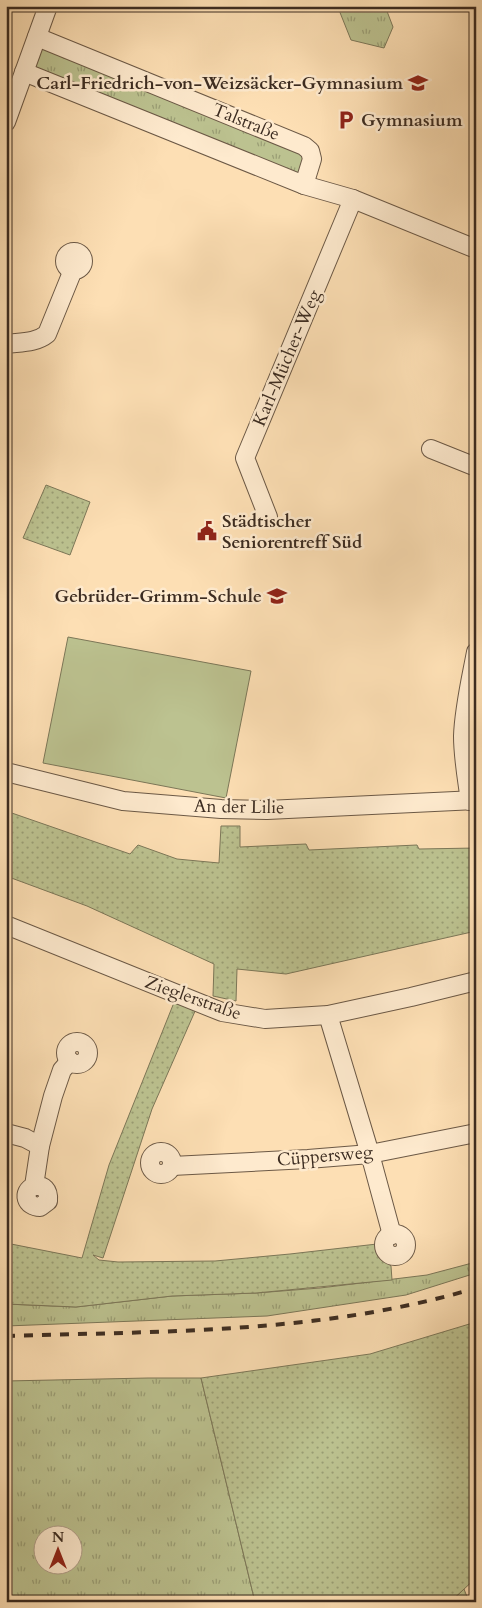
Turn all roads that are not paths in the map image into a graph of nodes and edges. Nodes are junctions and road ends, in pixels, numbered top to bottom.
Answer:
1 (48, 6) edge
2 (37, 37) junction
3 (24, 72) junction
4 (6, 122) edge
5 (304, 185) junction
6 (353, 199) junction
7 (476, 249) edge
8 (73, 270) dead end
9 (6, 344) edge
10 (430, 449) dead end
11 (476, 467) edge
12 (268, 517) dead end
13 (476, 652) edge
14 (6, 772) edge
15 (473, 801) edge
16 (6, 925) edge
17 (476, 981) edge
18 (328, 1015) junction
19 (70, 1061) dead end
20 (6, 1133) edge
21 (476, 1133) edge
22 (40, 1146) junction
23 (370, 1154) junction
24 (172, 1166) dead end
25 (34, 1186) dead end
26 (392, 1235) dead end

1 - 2 street
2 - 3 street
2 - 5 street, Talstraße
3 - 4 street
3 - 5 street, Talstraße
5 - 6 street, Talstraße
6 - 7 street, Talstraße
6 - 12 street, Karl-Mücher-Weg
8 - 9 street
10 - 11 street
13 - 15 street
14 - 15 street, An der Lilie
16 - 18 street, Zieglerstraße
17 - 18 street, Zieglerstraße
18 - 23 street
19 - 22 street
20 - 22 street
21 - 23 street, Cüppersweg
22 - 25 street
23 - 24 street, Cüppersweg
23 - 26 street

